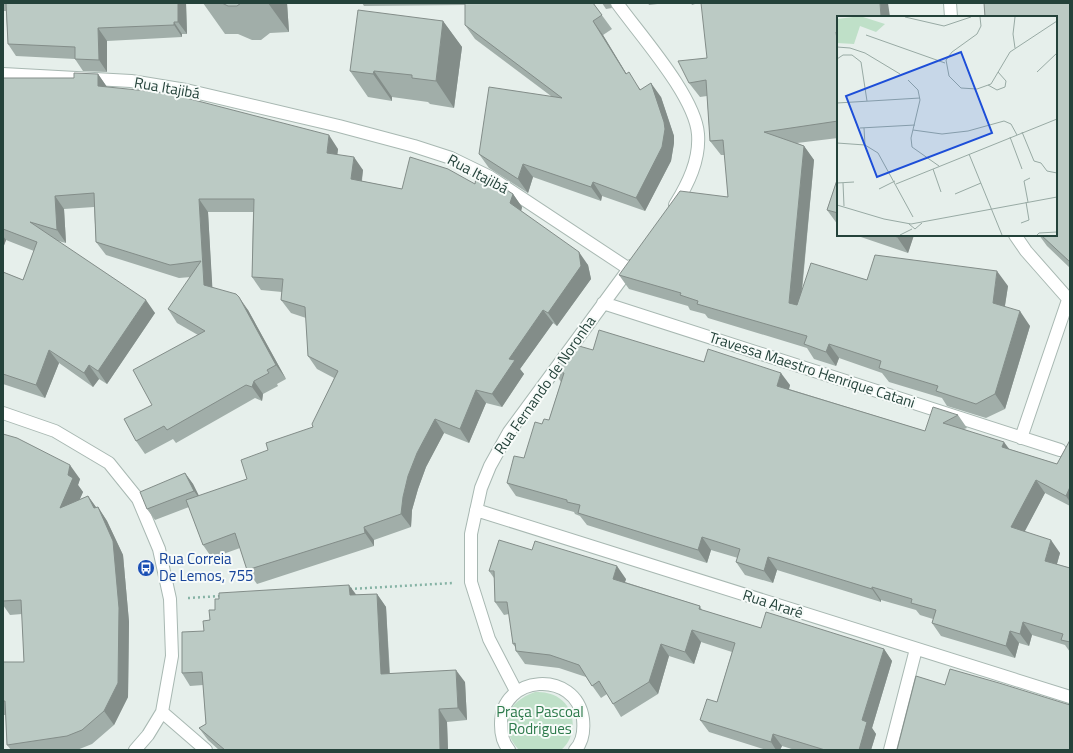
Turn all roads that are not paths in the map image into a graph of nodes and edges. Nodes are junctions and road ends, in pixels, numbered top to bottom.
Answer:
1 (617, 3) edge
2 (950, 3) edge
3 (951, 16) edge
4 (3, 74) edge
5 (668, 217) edge
6 (1016, 236) edge
7 (638, 257) edge
8 (629, 269) junction
9 (1069, 300) edge
10 (603, 303) junction
11 (3, 413) edge
12 (1021, 438) junction
13 (1060, 450) dead end
14 (476, 510) junction
15 (916, 649) junction
16 (516, 691) junction
17 (1070, 697) edge
18 (162, 712) junction
19 (135, 750) edge
20 (206, 750) edge
21 (509, 750) edge
22 (575, 750) edge
23 (890, 750) edge

1 - 5 street
2 - 3 street
4 - 8 street, Rua Itajibá
6 - 9 street
7 - 8 street
8 - 10 street, Rua Fernando de Noronha
9 - 12 street
10 - 12 street, Travessa Maestro Henrique Catani
10 - 14 street, Rua Fernando de Noronha
11 - 18 street
12 - 13 street, Travessa Maestro Henrique Catani
14 - 15 street, Rua Ararê
14 - 16 street, Rua Fernando de Noronha
15 - 17 street, Rua Ararê
15 - 23 street
16 - 21 street
16 - 22 street
18 - 19 street
18 - 20 street

